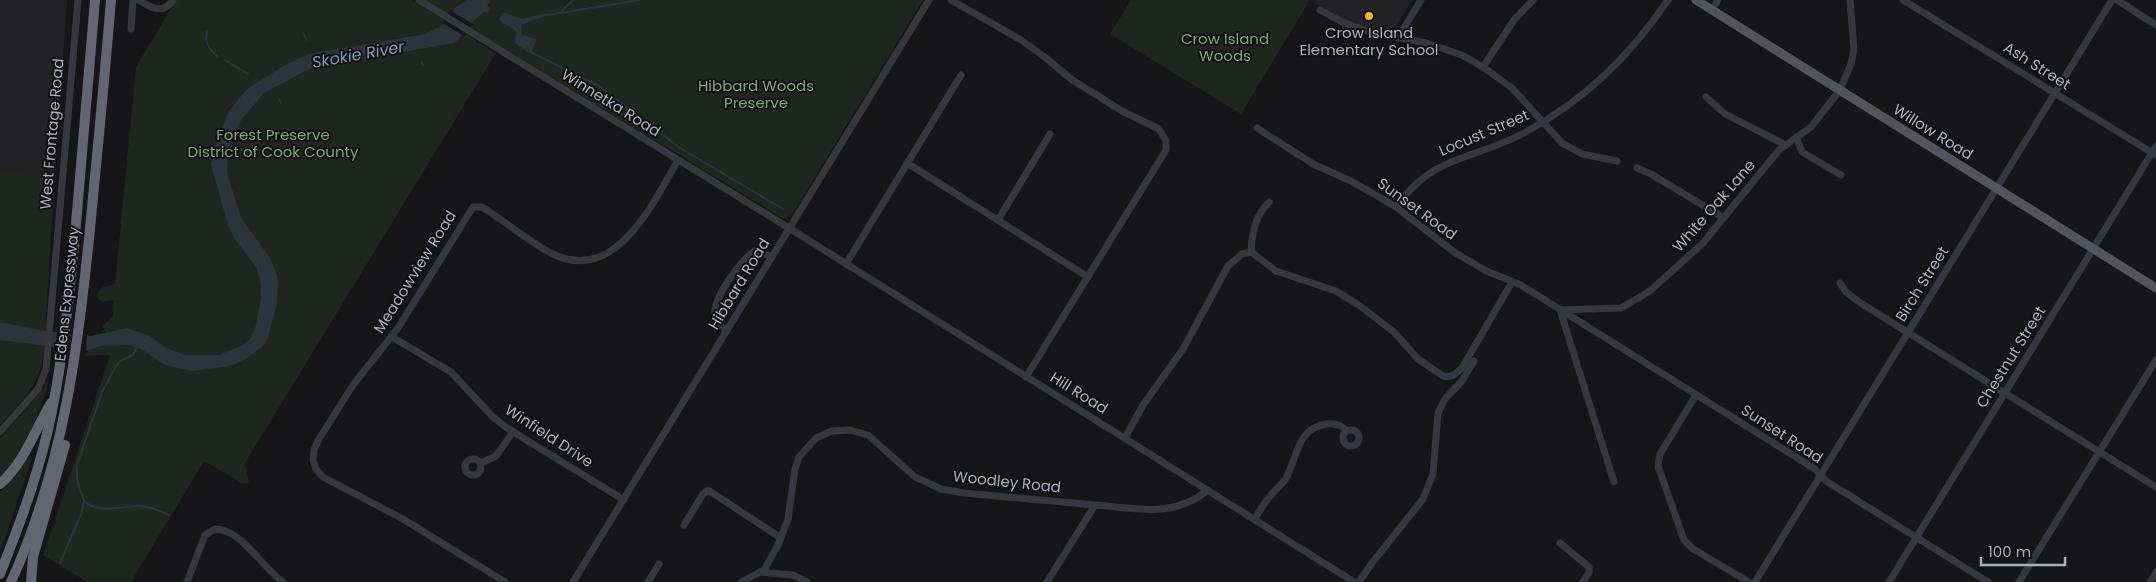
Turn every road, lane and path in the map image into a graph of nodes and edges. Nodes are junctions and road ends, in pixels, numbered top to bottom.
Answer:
1 (78, 0) edge
2 (95, 0) edge
3 (111, 0) edge
4 (133, 0) edge
5 (139, 0) edge
6 (173, 0) edge
7 (419, 0) edge
8 (929, 0) edge
9 (951, 0) edge
10 (1421, 0) edge
11 (1533, 0) edge
12 (1668, 0) edge
13 (1696, 0) edge
14 (1718, 0) edge
15 (1850, 0) edge
16 (1903, 0) edge
17 (2112, 0) edge
18 (2117, 0) edge
19 (1320, 10) dead end
20 (1712, 10) junction
21 (2156, 25) edge
22 (131, 29) dead end
23 (1398, 38) junction
24 (1484, 67) junction
25 (961, 75) dead end
26 (1840, 90) junction
27 (2055, 94) junction
28 (1706, 97) dead end
29 (1543, 122) junction
30 (1257, 128) dead end
31 (1050, 134) dead end
32 (1796, 137) junction
33 (1786, 145) junction
34 (2155, 152) edge
35 (678, 160) junction
36 (1616, 161) dead end
37 (907, 164) junction
38 (1637, 168) dead end
39 (1842, 175) dead end
40 (1997, 188) junction
41 (1269, 202) dead end
42 (1396, 207) junction
43 (1724, 218) junction
44 (998, 220) junction
45 (789, 228) junction
46 (2093, 248) junction
47 (1251, 252) junction
48 (772, 257) junction
49 (846, 264) junction
50 (1088, 277) junction
51 (1512, 282) junction
52 (1840, 283) dead end
53 (2156, 288) edge
54 (1560, 310) junction
55 (727, 331) junction
56 (1908, 332) junction
57 (392, 337) junction
58 (2156, 360) edge
59 (1474, 361) dead end
60 (1026, 377) junction
61 (2005, 393) junction
62 (1696, 395) junction
63 (55, 396) junction
64 (63, 426) junction
65 (1348, 431) dead end
66 (0, 432) edge
67 (513, 432) junction
68 (1125, 438) junction
69 (2099, 452) junction
70 (481, 463) dead end
71 (1820, 475) junction
72 (1614, 482) dead end
73 (0, 484) edge
74 (2156, 487) edge
75 (1208, 490) junction
76 (624, 500) junction
77 (1095, 505) junction
78 (1255, 519) junction
79 (684, 525) dead end
80 (1916, 537) junction
81 (781, 538) junction
82 (1560, 543) dead end
83 (659, 564) dead end
84 (760, 572) junction
85 (2156, 572) edge
86 (0, 574) edge
87 (11, 582) edge
88 (31, 582) edge
89 (187, 582) edge
90 (283, 582) edge
91 (505, 582) edge
92 (573, 582) edge
93 (648, 582) edge
94 (741, 582) edge
95 (806, 582) edge
96 (1047, 582) edge
97 (1354, 582) edge
98 (1360, 582) edge
99 (1583, 582) edge
100 (1749, 582) edge
101 (1754, 582) edge
102 (1889, 582) edge
103 (1988, 582) edge
104 (2019, 582) edge
105 (2150, 582) edge

1 - 66 street, West Frontage Road
2 - 63 highway, Edens Expressway
3 - 64 highway, Edens Expressway
4 - 22 street
5 - 6 street
7 - 35 street, Winnetka Road
8 - 45 street, Hibbard Road
9 - 50 street
10 - 23 street
11 - 24 street
12 - 29 street, Locust Street
13 - 20 main road, Willow Road
14 - 20 street
15 - 26 street, White Oak Lane
16 - 27 street, Ash Street
17 - 27 street, Birch Street
18 - 21 street
19 - 23 street
20 - 26 main road, Willow Road
23 - 24 street
24 - 29 street
25 - 37 street
26 - 32 street, White Oak Lane
26 - 40 main road, Willow Road
27 - 34 street, Ash Street
27 - 40 street, Birch Street
28 - 33 street
29 - 36 street
29 - 42 street, Locust Street
30 - 42 street, Sunset Road
31 - 44 street
32 - 33 street, White Oak Lane
32 - 39 street
33 - 43 street, White Oak Lane
34 - 46 street, Chestnut Street
35 - 45 street, Winnetka Road
35 - 57 street, Meadowview Road
37 - 44 street
37 - 49 street
38 - 43 street
40 - 46 main road, Willow Road
40 - 56 street, Birch Street
41 - 47 street
42 - 51 street, Sunset Road
43 - 54 street, White Oak Lane
44 - 50 street
45 - 48 street, Hibbard Road
45 - 49 street, Hill Road
46 - 53 main road, Willow Road
46 - 61 street, Chestnut Street
47 - 51 street
47 - 68 street
48 - 55 street, Hibbard Road
48 - 55 street
49 - 60 street, Hill Road
50 - 60 street
51 - 54 street, Sunset Road
52 - 56 street
54 - 62 street, Sunset Road
54 - 72 street
55 - 76 street, Hibbard Road
56 - 61 street
56 - 71 street, Birch Street
57 - 67 street, Winfield Drive
57 - 91 street, Meadowview Road
58 - 69 street
59 - 98 street
60 - 68 street, Hill Road
61 - 69 street
61 - 80 street, Chestnut Street
62 - 71 street, Sunset Road
62 - 100 street
63 - 73 highway
63 - 86 highway, Edens Expressway
64 - 87 highway, Edens Expressway
64 - 88 highway
65 - 78 street
67 - 70 street
67 - 76 street, Winfield Drive
68 - 75 street, Hill Road
69 - 74 street
69 - 104 street
71 - 80 street, Sunset Road
71 - 101 street, Birch Street
75 - 77 street, Woodley Road
75 - 78 street, Hill Road
76 - 92 street, Hibbard Road
77 - 81 street, Woodley Road
77 - 96 street
78 - 97 street, Hill Road
79 - 81 street
80 - 102 street, Chestnut Street
80 - 103 street, Sunset Road
81 - 84 street, Woodley Road
82 - 99 street
83 - 93 street
84 - 94 street, Woodley Road
84 - 95 street
85 - 105 street
89 - 90 street

